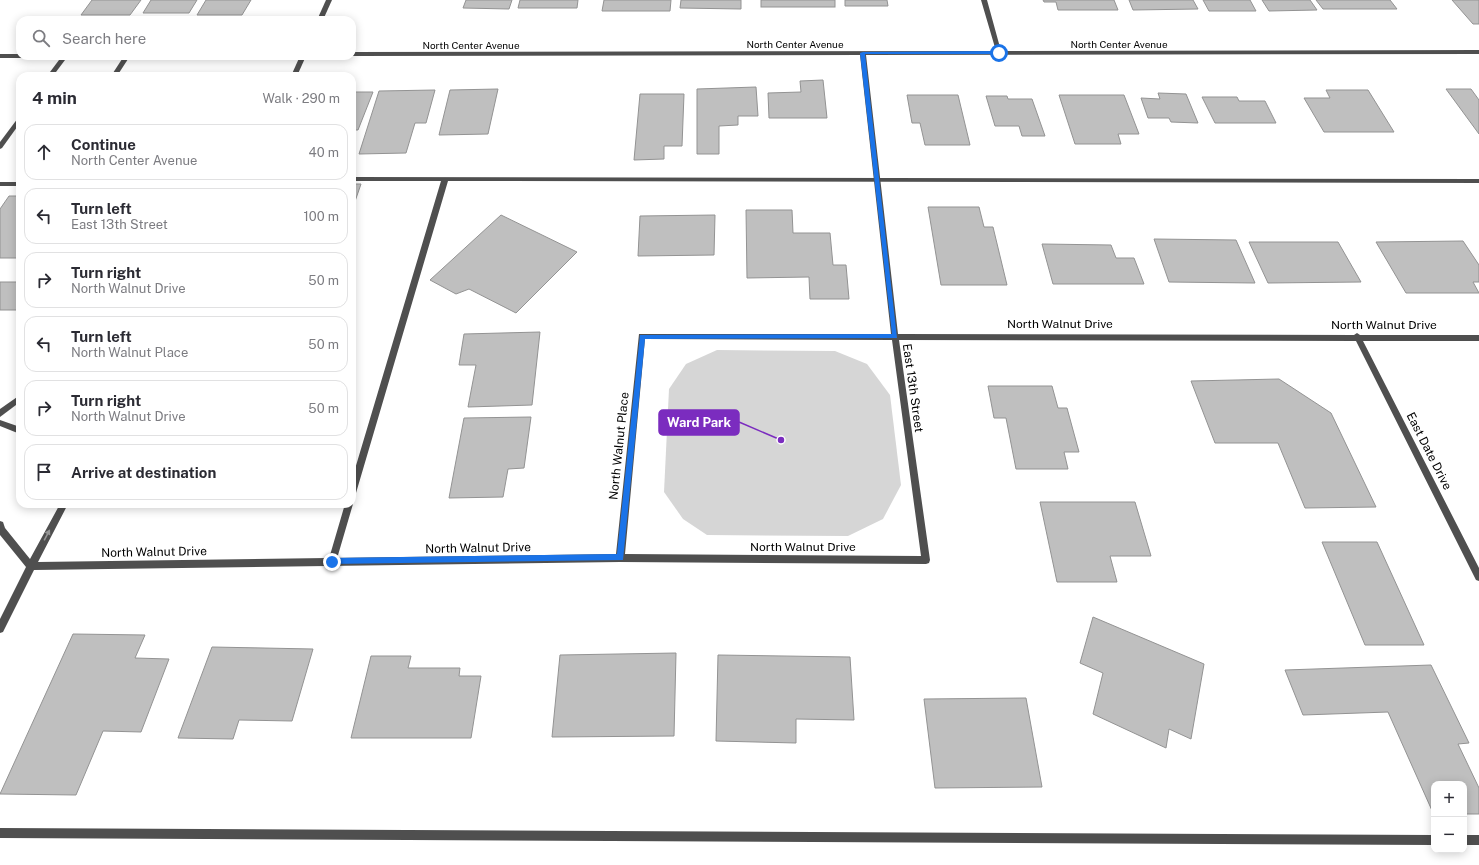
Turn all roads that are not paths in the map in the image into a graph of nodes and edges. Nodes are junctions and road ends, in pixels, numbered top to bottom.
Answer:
1 (329, 0) edge
2 (984, 0) edge
3 (322, 16) edge
4 (1479, 52) edge
5 (863, 53) junction
6 (999, 53) junction
7 (356, 54) edge
8 (0, 56) edge
9 (16, 56) edge
10 (61, 60) edge
11 (124, 60) edge
12 (301, 60) edge
13 (53, 72) edge
14 (117, 72) edge
15 (296, 72) edge
16 (16, 125) edge
17 (0, 147) edge
18 (356, 179) edge
19 (445, 179) junction
20 (877, 180) junction
21 (1479, 181) edge
22 (0, 184) edge
23 (16, 184) edge
24 (642, 336) joint
25 (895, 336) junction
26 (1357, 336) junction
27 (1479, 338) edge
28 (16, 401) edge
29 (0, 414) edge
30 (0, 423) edge
31 (16, 429) edge
32 (356, 479) edge
33 (62, 508) edge
34 (348, 508) edge
35 (0, 525) edge
36 (620, 558) junction
37 (926, 560) joint
38 (332, 562) junction
39 (31, 566) junction
40 (1479, 576) edge
41 (0, 629) edge
42 (0, 832) edge
43 (1431, 840) edge
44 (1467, 840) edge
45 (1479, 840) edge

1 - 3 street
2 - 6 street
4 - 6 street, North Center Avenue
5 - 6 street, North Center Avenue
5 - 7 street, North Center Avenue
5 - 20 street, East 13th Street
8 - 9 street
10 - 13 street
11 - 14 street
12 - 15 street
16 - 17 street
18 - 19 street
19 - 20 street
19 - 32 street
20 - 21 street
20 - 25 street, East 13th Street
22 - 23 street
24 - 25 street, North Walnut Drive
24 - 36 street, North Walnut Place
25 - 26 street, North Walnut Drive
25 - 37 street, East 13th Street
26 - 27 street, North Walnut Drive
26 - 40 street, East Date Drive
28 - 29 street
30 - 31 street
39 -> 33 street
34 - 38 street
35 - 39 street
36 - 37 street, North Walnut Drive
36 - 38 street, North Walnut Drive
38 - 39 street, North Walnut Drive
39 - 41 street
42 - 43 street
44 - 45 street

